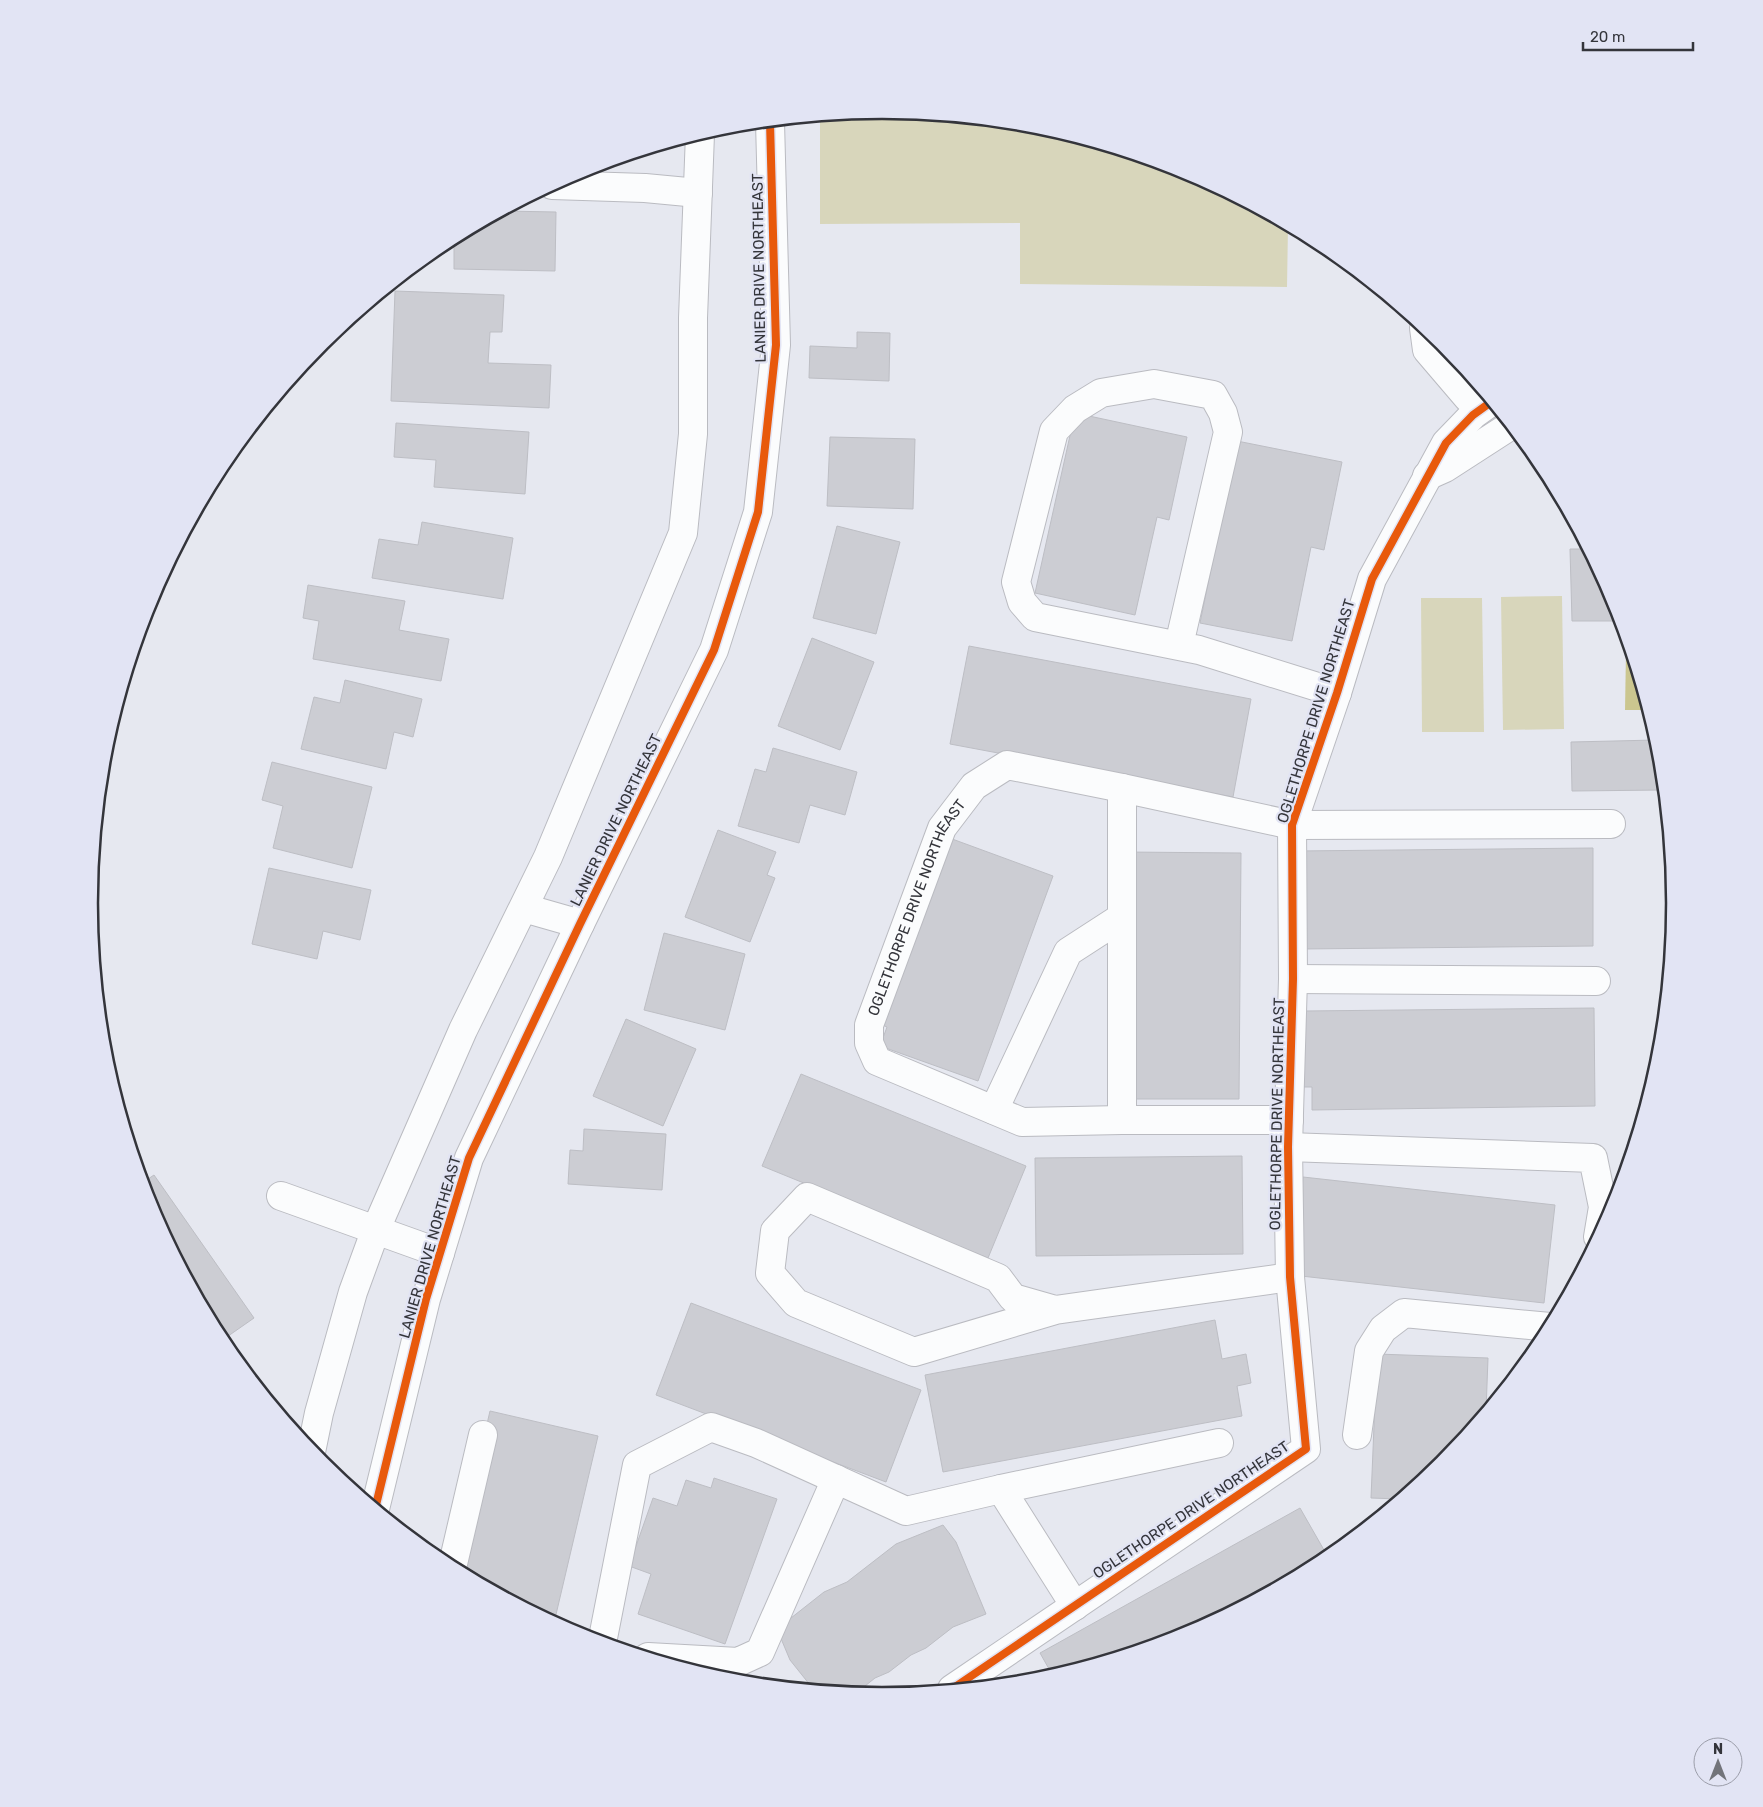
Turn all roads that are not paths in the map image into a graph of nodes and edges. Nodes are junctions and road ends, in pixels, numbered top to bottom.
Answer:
1 (770, 128) edge
2 (700, 141) edge
3 (567, 186) edge
4 (698, 192) junction
5 (1426, 339) edge
6 (1477, 394) edge
7 (1479, 396) edge
8 (1505, 429) edge
9 (1427, 476) junction
10 (1179, 645) junction
11 (1337, 693) junction
12 (1122, 788) junction
13 (1611, 824) dead end
14 (1292, 825) junction
15 (524, 908) junction
16 (1122, 917) junction
17 (580, 924) junction
18 (1293, 979) junction
19 (1596, 980) dead end
20 (994, 1110) junction
21 (1122, 1120) junction
22 (1289, 1120) junction
23 (1288, 1147) junction
24 (281, 1196) dead end
25 (1601, 1215) edge
26 (376, 1229) junction
27 (440, 1253) junction
28 (1290, 1277) junction
29 (1055, 1310) junction
30 (1541, 1326) edge
31 (483, 1435) dead end
32 (1357, 1435) dead end
33 (313, 1443) edge
34 (1219, 1443) dead end
35 (836, 1479) junction
36 (1001, 1488) junction
37 (377, 1503) edge
38 (454, 1560) edge
39 (1075, 1606) junction
40 (603, 1636) edge
41 (670, 1658) edge
42 (960, 1683) edge

1 - 17 street, LANIER DRIVE NORTHEAST
2 - 4 street
3 - 4 street
4 - 15 street
5 - 6 street, OGLETHORPE DRIVE NORTHEAST
7 - 9 street, OGLETHORPE DRIVE NORTHEAST
8 - 9 street
9 - 11 street, OGLETHORPE DRIVE NORTHEAST
10 - 10 street, OGLETHORPE DRIVE NORTHEAST
10 - 11 street, OGLETHORPE DRIVE NORTHEAST
11 - 14 street, OGLETHORPE DRIVE NORTHEAST
12 - 14 street, OGLETHORPE DRIVE NORTHEAST
12 - 16 street
12 - 20 street, OGLETHORPE DRIVE NORTHEAST
13 - 14 street, OGLETHORPE DRIVE NORTHEAST
14 - 18 street, OGLETHORPE DRIVE NORTHEAST
15 - 17 street
15 - 26 street
16 - 20 street
16 - 21 street
17 - 27 street, LANIER DRIVE NORTHEAST
18 - 19 street, OGLETHORPE DRIVE NORTHEAST
18 - 22 street, OGLETHORPE DRIVE NORTHEAST
20 - 21 street, OGLETHORPE DRIVE NORTHEAST
21 - 22 street, OGLETHORPE DRIVE NORTHEAST
22 - 23 street, OGLETHORPE DRIVE NORTHEAST
23 - 25 street, OGLETHORPE DRIVE NORTHEAST
23 - 28 street, OGLETHORPE DRIVE NORTHEAST
24 - 26 street
26 - 27 street
26 - 33 street
27 - 37 street, LANIER DRIVE NORTHEAST
28 - 29 street
28 - 39 street, OGLETHORPE DRIVE NORTHEAST
29 - 29 street
30 - 32 street
31 - 38 street
34 - 36 street
35 - 36 street
35 - 40 street
35 - 41 street
36 - 39 street
39 - 42 street, OGLETHORPE DRIVE NORTHEAST

